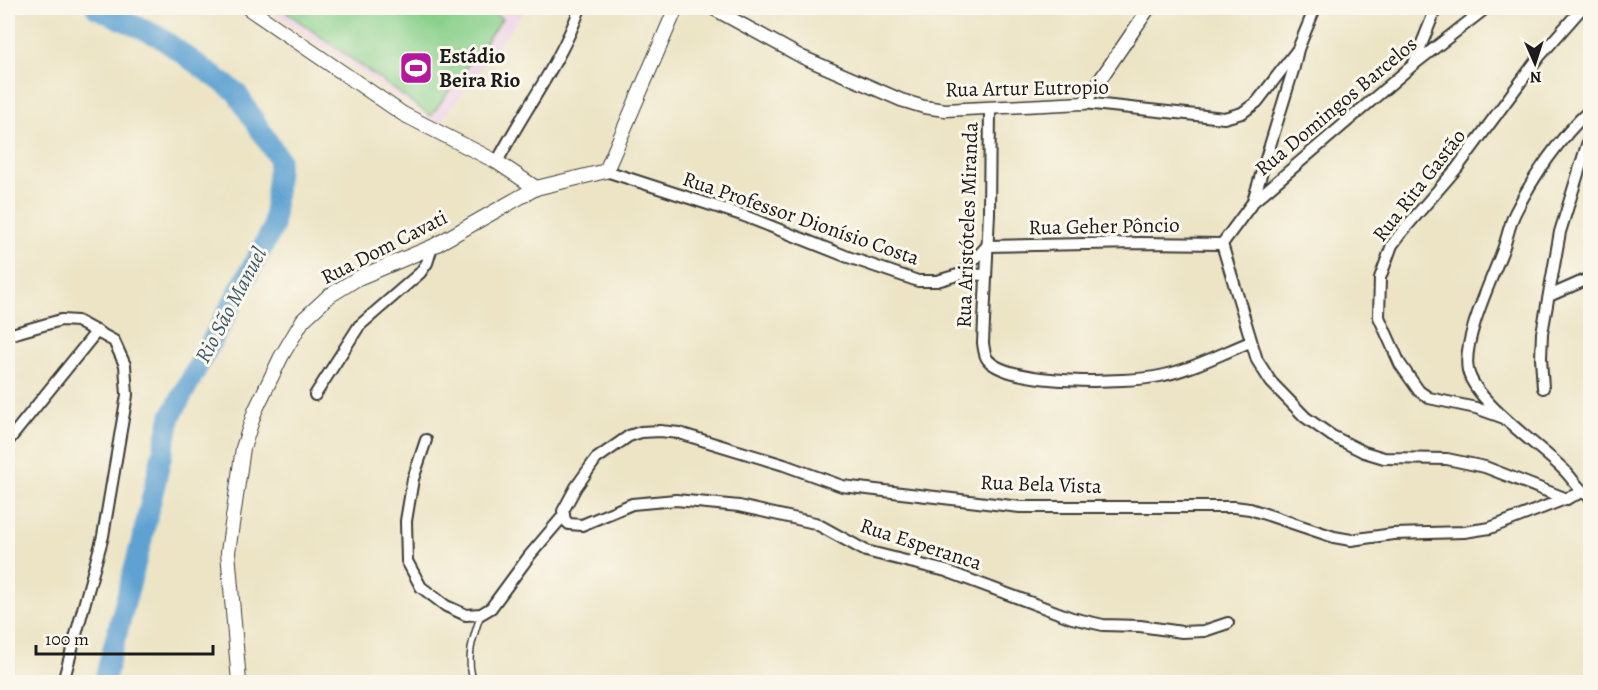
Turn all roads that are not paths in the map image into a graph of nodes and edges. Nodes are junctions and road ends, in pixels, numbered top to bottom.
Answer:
1 (248, 8) edge
2 (580, 8) edge
3 (676, 8) edge
4 (712, 8) edge
5 (1149, 8) edge
6 (1315, 8) edge
7 (1436, 8) edge
8 (1486, 8) edge
9 (1582, 8) edge
10 (1298, 49) junction
11 (1413, 64) junction
12 (1084, 103) junction
13 (990, 108) junction
14 (1590, 110) edge
15 (1590, 136) edge
16 (497, 162) junction
17 (606, 171) junction
18 (536, 188) junction
19 (1253, 202) junction
20 (1222, 244) junction
21 (987, 246) junction
22 (432, 247) junction
23 (961, 274) junction
24 (986, 275) junction
25 (1590, 278) edge
26 (1549, 296) junction
27 (97, 331) junction
28 (8, 335) edge
29 (1251, 342) junction
30 (1543, 388) dead end
31 (315, 395) dead end
32 (1504, 418) junction
33 (426, 440) dead end
34 (8, 441) edge
35 (1587, 495) edge
36 (1566, 498) junction
37 (566, 520) junction
38 (481, 614) junction
39 (1228, 623) dead end
40 (63, 682) edge
41 (239, 682) edge
42 (474, 682) edge

1 - 16 main road
2 - 16 street
3 - 17 main road
4 - 13 street, Rua Artur Eutropio
5 - 12 street
6 - 10 street
7 - 11 street
8 - 11 street, Rua Domingos Barcelos
9 - 32 street, Rua Rita Gastão
10 - 12 street, Rua Artur Eutropio
10 - 19 street
11 - 19 street, Rua Domingos Barcelos
12 - 13 street, Rua Artur Eutropio
13 - 21 street, Rua Aristóteles Miranda
14 - 32 street
15 - 26 street
16 - 18 main road
17 - 18 main road, Rua Dom Cavati
17 - 23 street, Rua Professor Dionísio Costa
18 - 22 main road, Rua Dom Cavati
19 - 20 street, Rua Domingos Barcelos
20 - 21 street, Rua Geher Pôncio
20 - 29 street
21 - 23 street
21 - 24 street, Rua Aristóteles Miranda
22 - 31 street
22 - 41 main road, Rua Dom Cavati
23 - 24 street, Rua Professor Dionísio Costa
24 - 29 street, Rua Aristóteles Miranda
25 - 26 street
26 - 30 street
27 - 28 street
27 - 34 street
27 - 40 street
29 - 36 street
32 - 35 street
33 - 38 street
35 - 36 street, Rua Bela Vista
36 - 37 street, Rua Bela Vista
37 - 38 street, Rua Bela Vista
37 - 39 street, Rua Esperanca
38 - 42 lane

